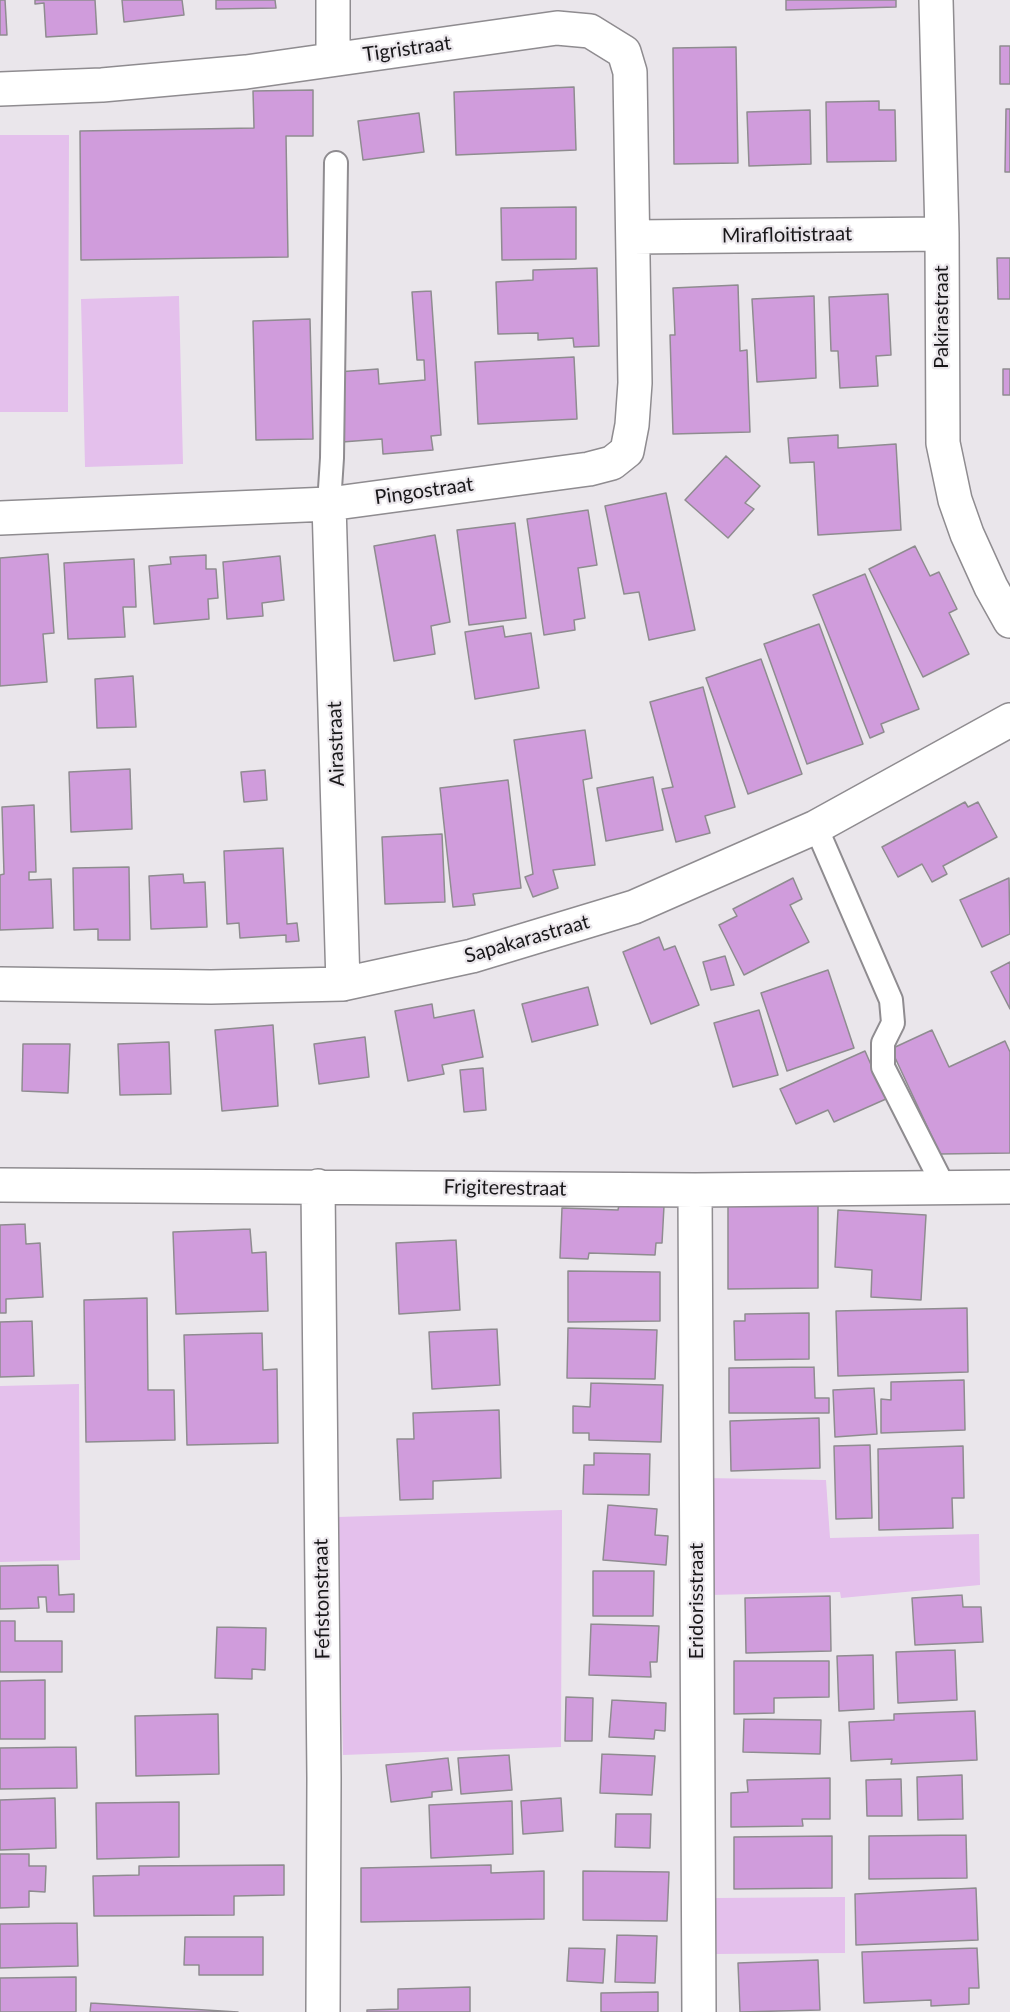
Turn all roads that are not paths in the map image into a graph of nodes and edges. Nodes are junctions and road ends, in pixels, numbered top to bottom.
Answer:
1 (333, 0) edge
2 (936, 0) edge
3 (333, 59) junction
4 (0, 89) edge
5 (336, 163) dead end
6 (942, 234) junction
7 (633, 237) junction
8 (329, 504) junction
9 (0, 518) edge
10 (1010, 621) edge
11 (1010, 720) edge
12 (816, 827) junction
13 (0, 984) edge
14 (343, 984) junction
15 (0, 1185) edge
16 (318, 1186) junction
17 (944, 1187) junction
18 (1010, 1187) edge
19 (695, 1190) junction
20 (323, 2012) edge
21 (699, 2012) edge

1 - 3 street
2 - 6 street, Pakirastraat
3 - 4 street, Tigristraat
3 - 7 street, Tigristraat
5 - 8 lane
6 - 7 street, Mirafloitistraat
6 - 10 street, Pakirastraat
7 - 8 street, Pingostraat
8 - 9 street, Pingostraat
8 - 14 street, Airastraat
11 - 12 street, Sapakarastraat
12 - 14 street, Sapakarastraat
12 - 17 lane
13 - 14 street, Sapakarastraat
15 - 16 street, Frigiterestraat
16 - 19 street, Frigiterestraat
16 - 20 street, Fefistonstraat
17 - 18 street, Frigiterestraat
17 - 19 street, Frigiterestraat
19 - 21 street, Eridorisstraat

